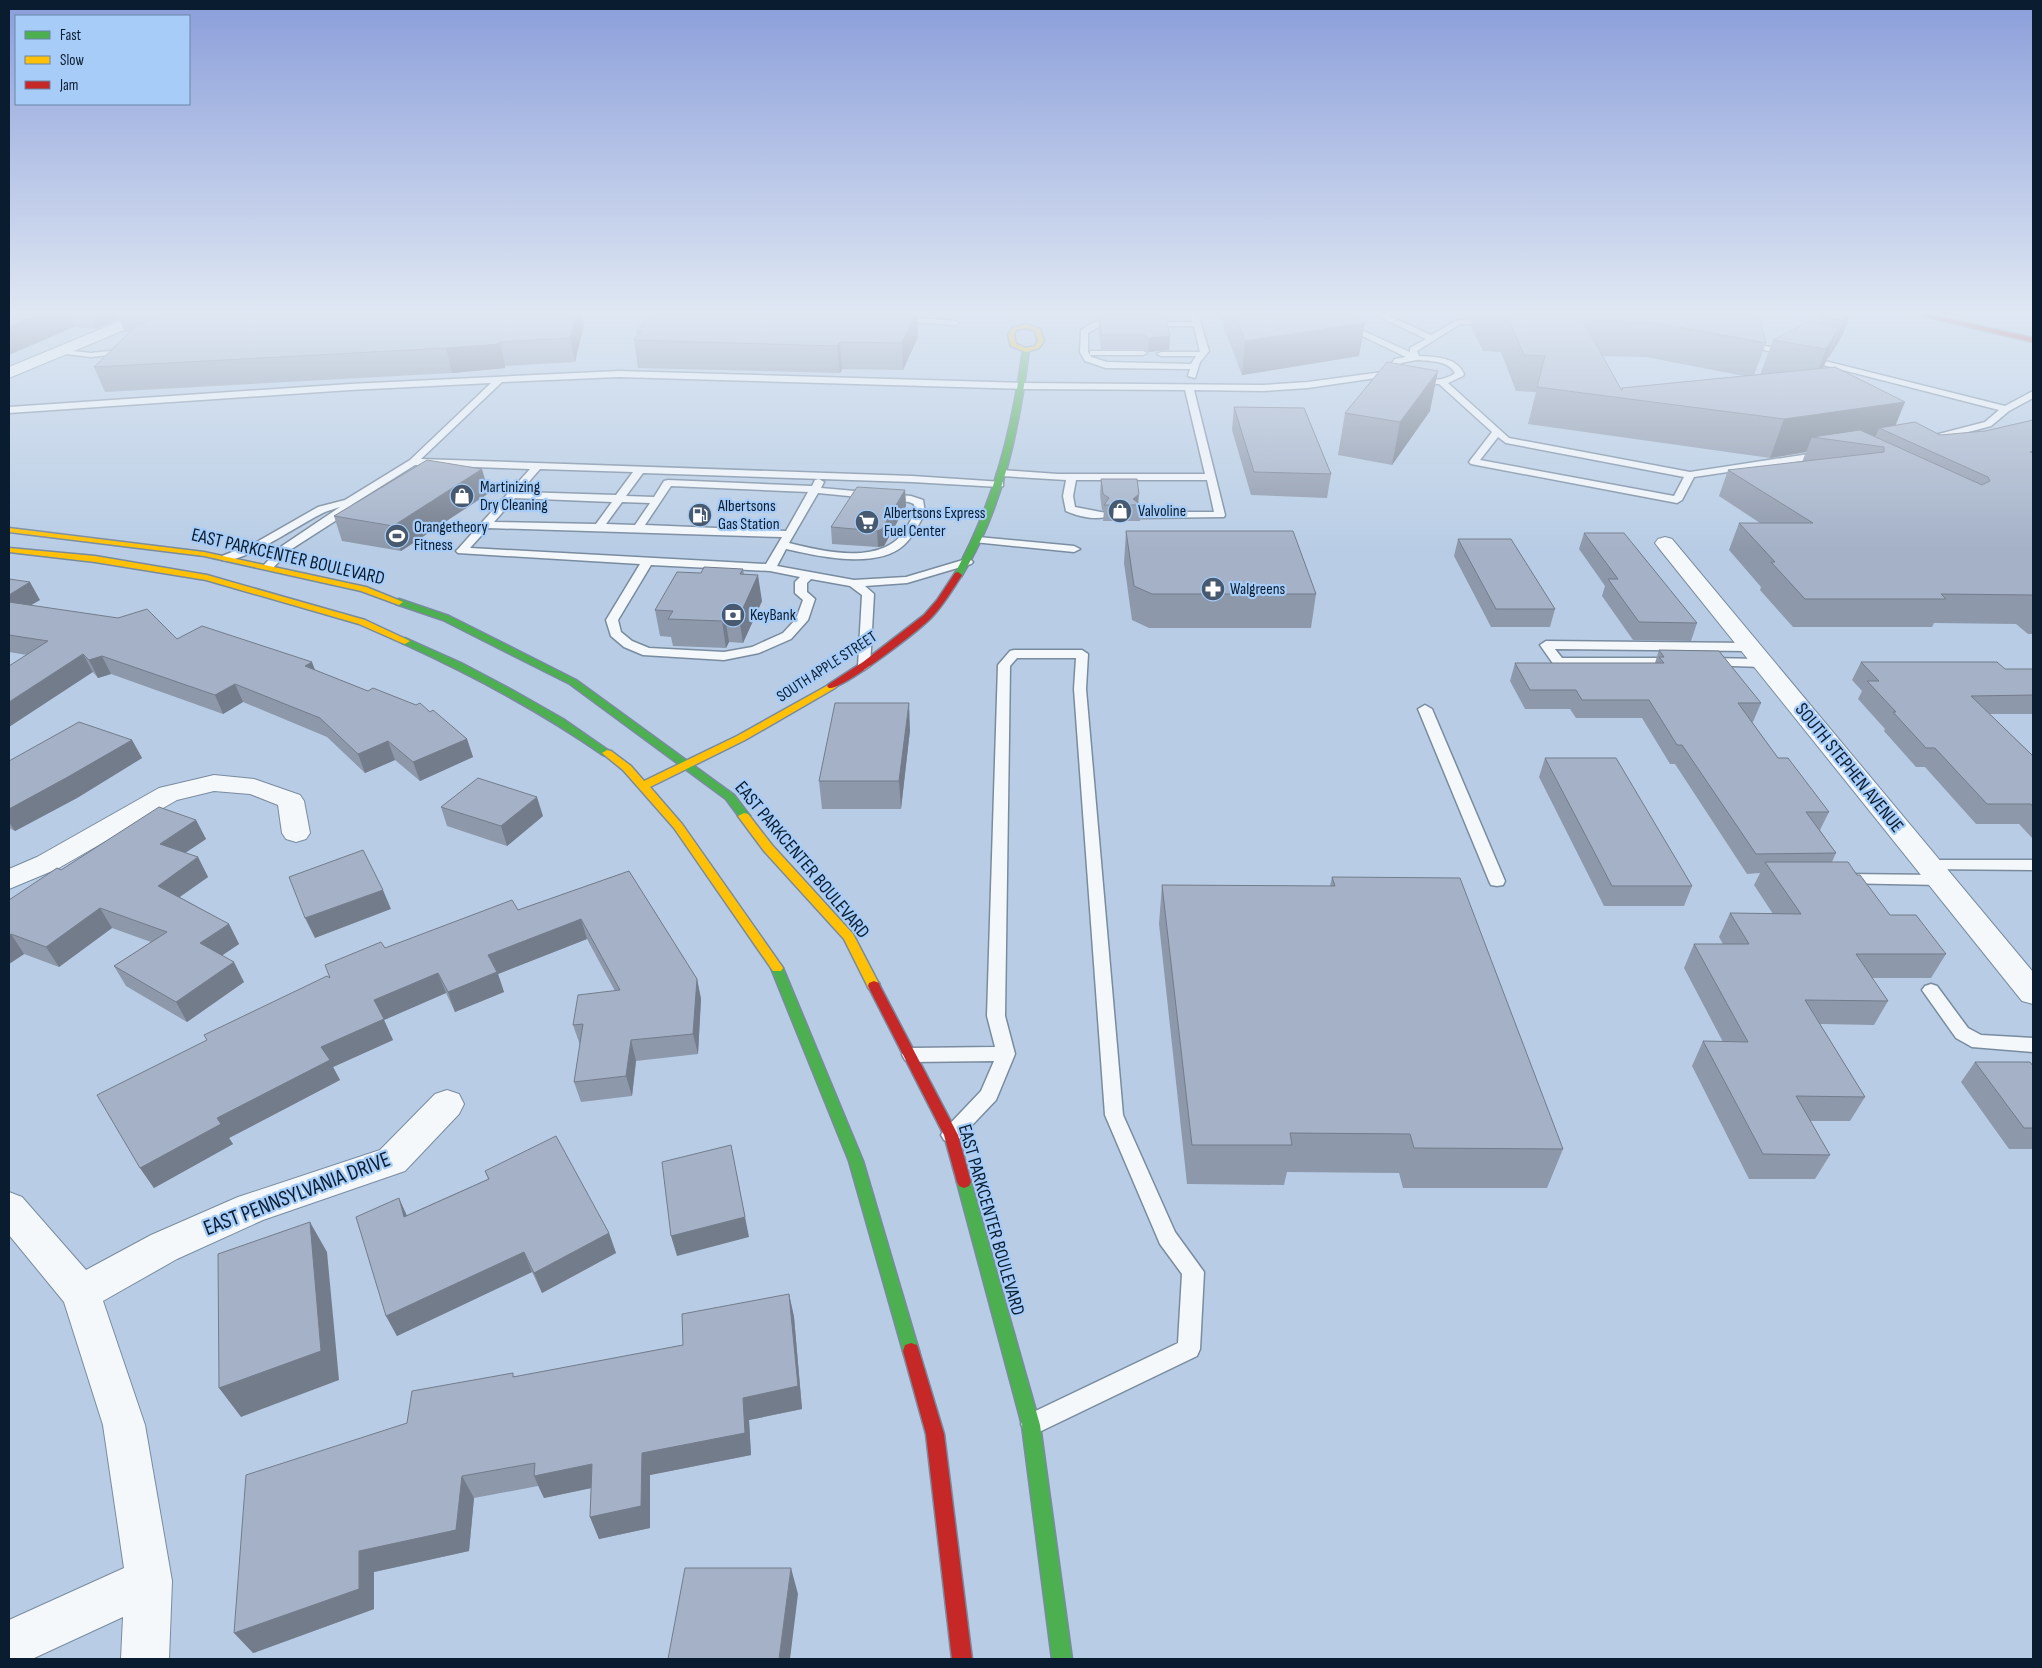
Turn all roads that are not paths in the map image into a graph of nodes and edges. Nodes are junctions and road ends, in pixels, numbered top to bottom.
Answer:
1 (281, 393) edge
2 (485, 393) edge
3 (1021, 393) edge
4 (1193, 393) edge
5 (1454, 393) edge
6 (1942, 393) edge
7 (2033, 394) edge
8 (2022, 402) junction
9 (2033, 404) edge
10 (2006, 409) junction
11 (9, 410) edge
12 (1497, 432) junction
13 (1931, 438) edge
14 (1834, 454) edge
15 (413, 462) junction
16 (536, 467) junction
17 (639, 471) junction
18 (1690, 475) junction
19 (822, 476) junction
20 (1072, 477) junction
21 (1211, 477) junction
22 (1001, 479) junction
23 (814, 489) junction
24 (513, 495) junction
25 (619, 499) junction
26 (657, 500) junction
27 (349, 502) junction
28 (1102, 511) edge
29 (1138, 511) edge
30 (487, 524) junction
31 (598, 528) junction
32 (638, 528) junction
33 (9, 530) edge
34 (789, 534) junction
35 (978, 540) junction
36 (1665, 543) dead end
37 (782, 545) junction
38 (9, 550) edge
39 (1074, 550) dead end
40 (226, 558) junction
41 (648, 561) junction
42 (967, 562) junction
43 (268, 567) junction
44 (770, 568) junction
45 (808, 575) junction
46 (854, 583) junction
47 (1755, 655) junction
48 (864, 666) junction
49 (1425, 709) dead end
50 (688, 764) junction
51 (643, 786) junction
52 (296, 833) dead end
53 (2033, 865) edge
54 (1934, 872) junction
55 (1832, 879) edge
56 (9, 880) edge
57 (1498, 881) dead end
58 (1931, 990) dead end
59 (2033, 993) edge
60 (2033, 1045) edge
61 (1006, 1054) junction
62 (911, 1055) junction
63 (447, 1104) dead end
64 (951, 1135) junction
65 (9, 1208) edge
66 (81, 1294) junction
67 (1031, 1425) junction
68 (148, 1581) junction
69 (9, 1645) edge
70 (145, 1659) edge
71 (962, 1659) edge
72 (1062, 1659) edge

1 - 11 lane
2 - 15 lane
3 - 22 main road, SOUTH APPLE STREET
4 - 21 lane
5 - 12 lane
6 - 10 lane
7 - 8 lane
8 - 9 lane
8 - 10 lane
10 - 13 lane
12 - 18 lane
12 - 18 lane
14 - 18 lane
15 - 16 lane
15 - 27 lane
16 - 17 lane
16 - 24 lane
17 - 19 lane
17 - 25 lane
19 - 22 lane
19 - 23 lane
20 - 21 lane
20 - 22 lane
20 - 28 lane
21 - 29 lane
22 - 35 main road, SOUTH APPLE STREET
23 - 26 lane
23 - 34 lane
23 - 37 lane
24 - 25 lane
24 - 30 lane
25 - 26 lane
25 - 31 lane
26 - 32 lane
27 - 40 lane
27 - 43 lane
30 - 31 lane
30 - 41 lane
31 - 32 lane
32 - 34 lane
33 - 40 main road, EAST PARKCENTER BOULEVARD
34 - 37 lane
35 - 39 lane
35 - 42 main road, SOUTH APPLE STREET
36 - 47 street, SOUTH STEPHEN AVENUE
37 - 44 lane
38 - 51 main road, EAST PARKCENTER BOULEVARD
40 - 43 main road, EAST PARKCENTER BOULEVARD
41 - 44 lane
41 - 45 lane
42 - 46 lane
42 - 48 main road, SOUTH APPLE STREET
43 - 50 main road, EAST PARKCENTER BOULEVARD
44 - 45 lane
45 - 46 lane
46 - 48 lane
47 - 47 lane
47 - 54 street, SOUTH STEPHEN AVENUE
48 - 50 main road, SOUTH APPLE STREET
49 - 57 lane
50 - 51 main road, SOUTH APPLE STREET
50 - 62 main road, EAST PARKCENTER BOULEVARD
51 - 71 main road, EAST PARKCENTER BOULEVARD
52 - 56 street
53 - 54 lane
54 - 55 lane
54 - 59 street, SOUTH STEPHEN AVENUE
58 - 60 lane
61 - 62 lane
61 - 64 lane
61 - 67 lane
62 - 64 main road, EAST PARKCENTER BOULEVARD
63 - 66 street, EAST PENNSYLVANIA DRIVE
64 - 67 main road, EAST PARKCENTER BOULEVARD
65 - 66 street
66 - 68 street
67 - 72 main road, EAST PARKCENTER BOULEVARD
68 - 69 street
68 - 70 street

